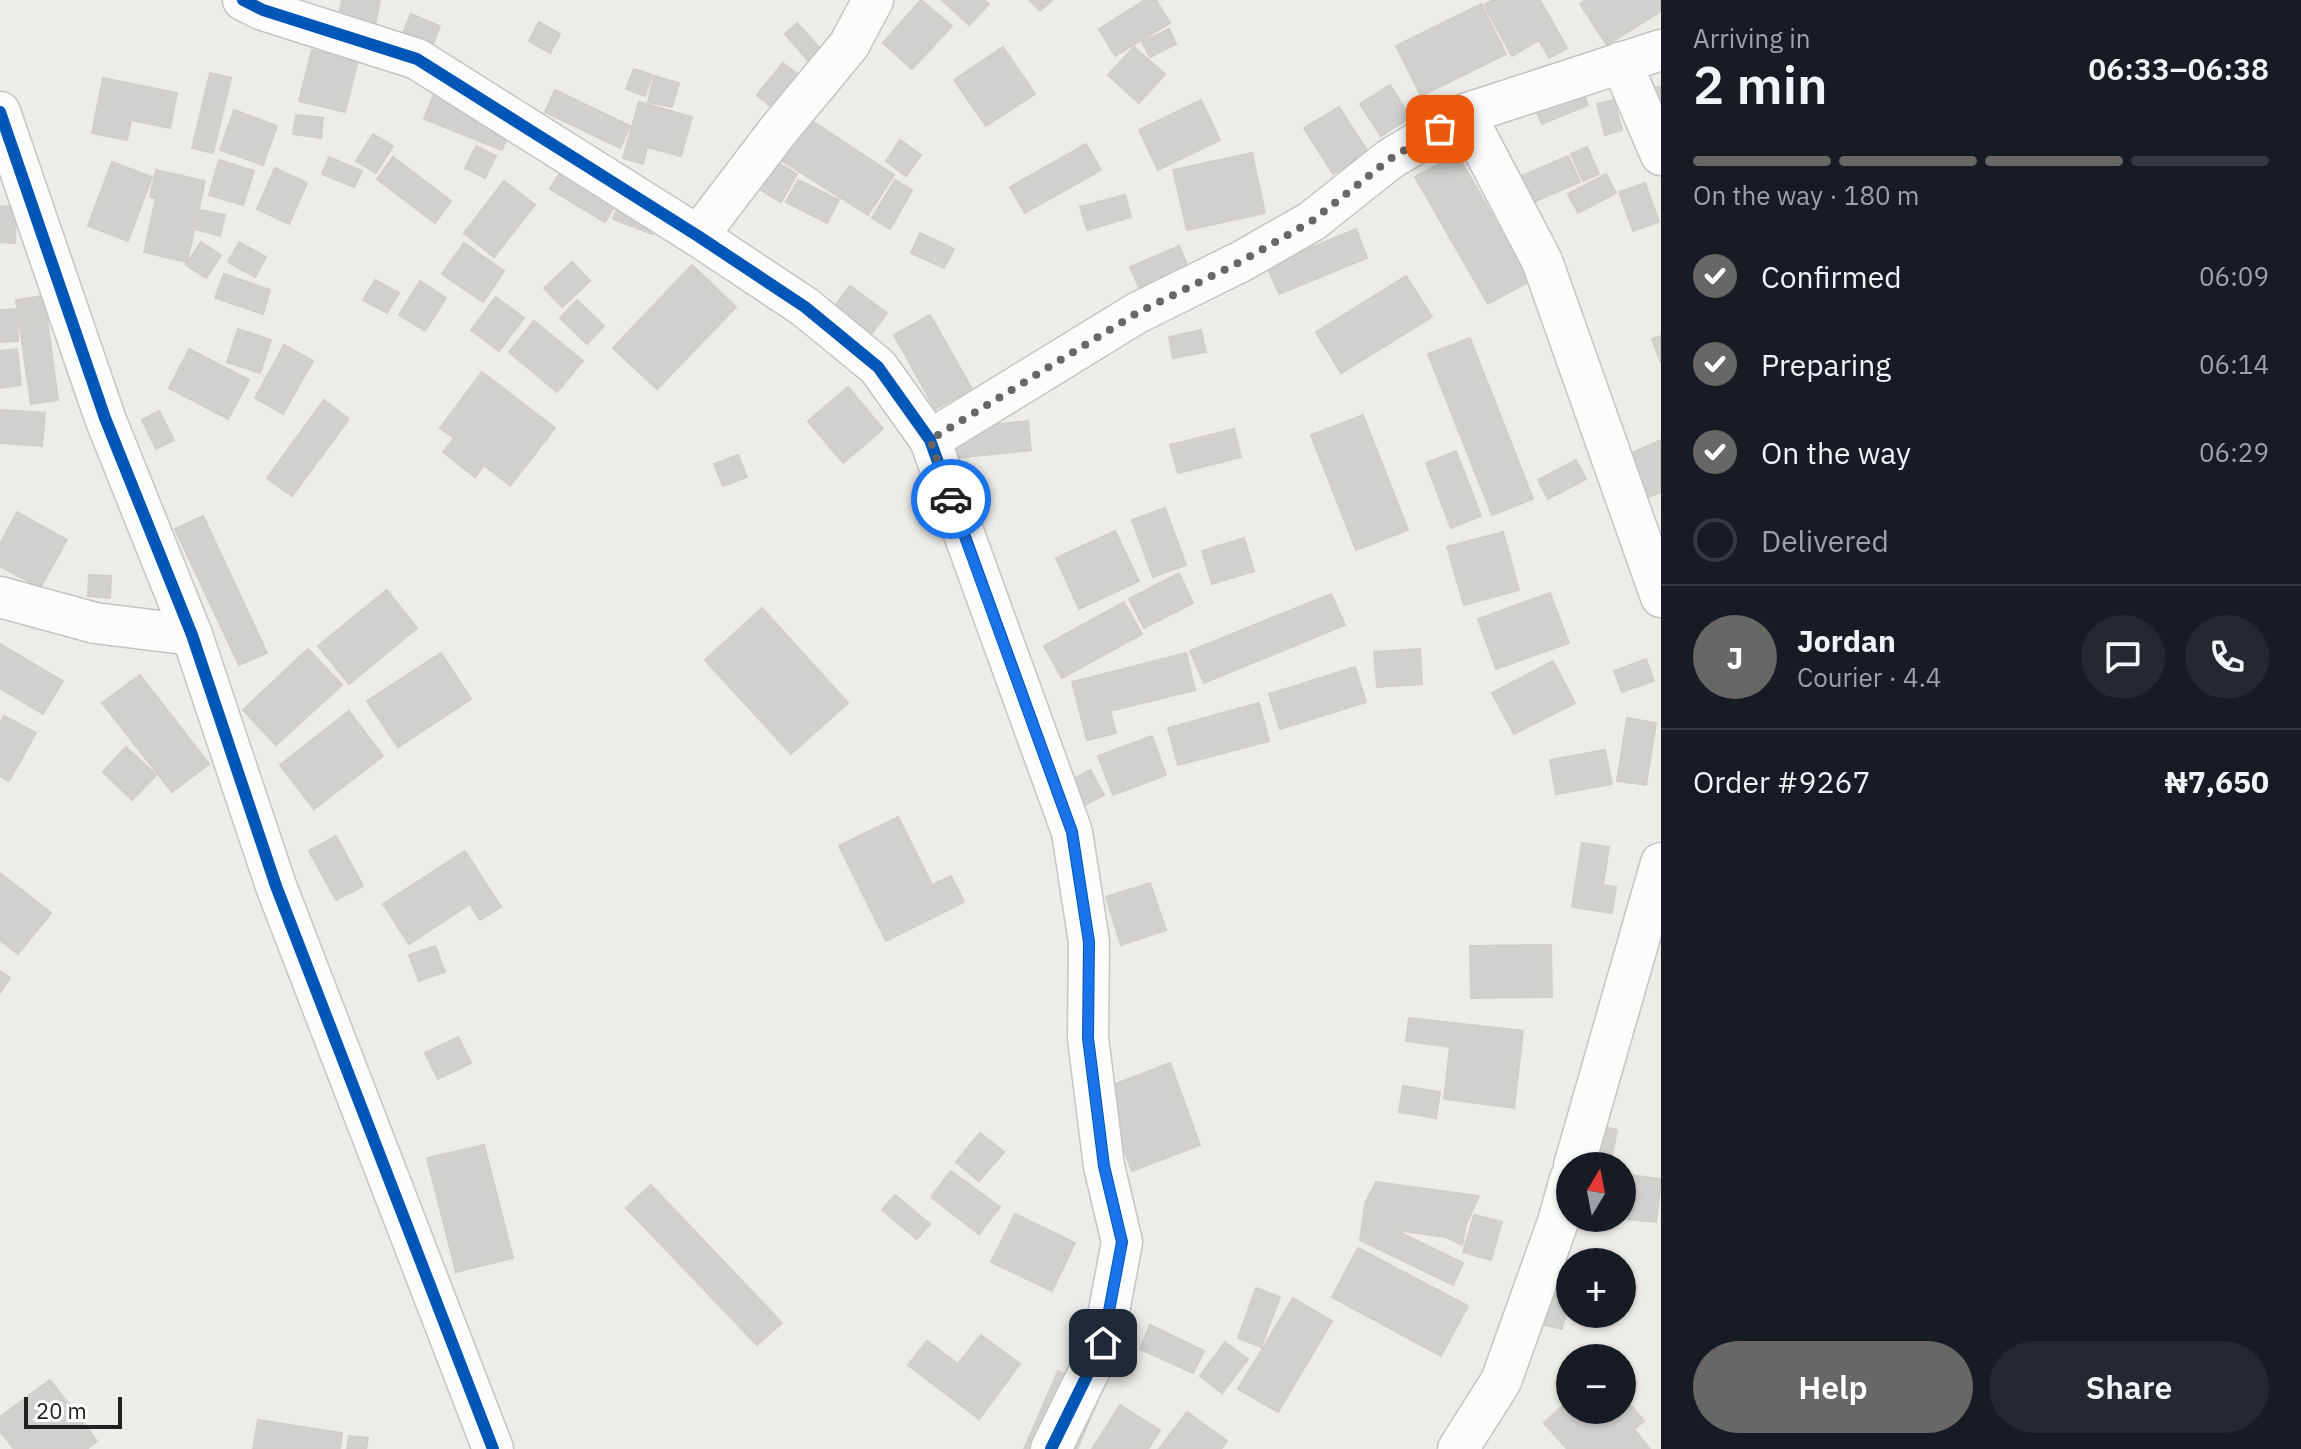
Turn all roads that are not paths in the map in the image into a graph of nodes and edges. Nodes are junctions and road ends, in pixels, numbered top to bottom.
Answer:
1 (243, 0) edge
2 (873, 0) edge
3 (1661, 50) edge
4 (1621, 62) junction
5 (1465, 114) junction
6 (1, 118) edge
7 (1661, 155) edge
8 (698, 236) junction
9 (930, 440) junction
10 (0, 597) edge
11 (1661, 597) edge
12 (192, 635) junction
13 (1661, 863) edge
14 (1578, 1152) edge
15 (1556, 1228) edge
16 (493, 1449) edge
17 (1051, 1449) edge
18 (1458, 1449) edge

1 - 8 street
2 - 8 street
3 - 4 street
4 - 5 street
4 - 7 street
5 - 9 street
5 - 11 street
6 - 12 street
8 - 9 street
9 - 17 street
10 - 12 street
12 - 16 street
13 - 14 street
15 - 18 street

